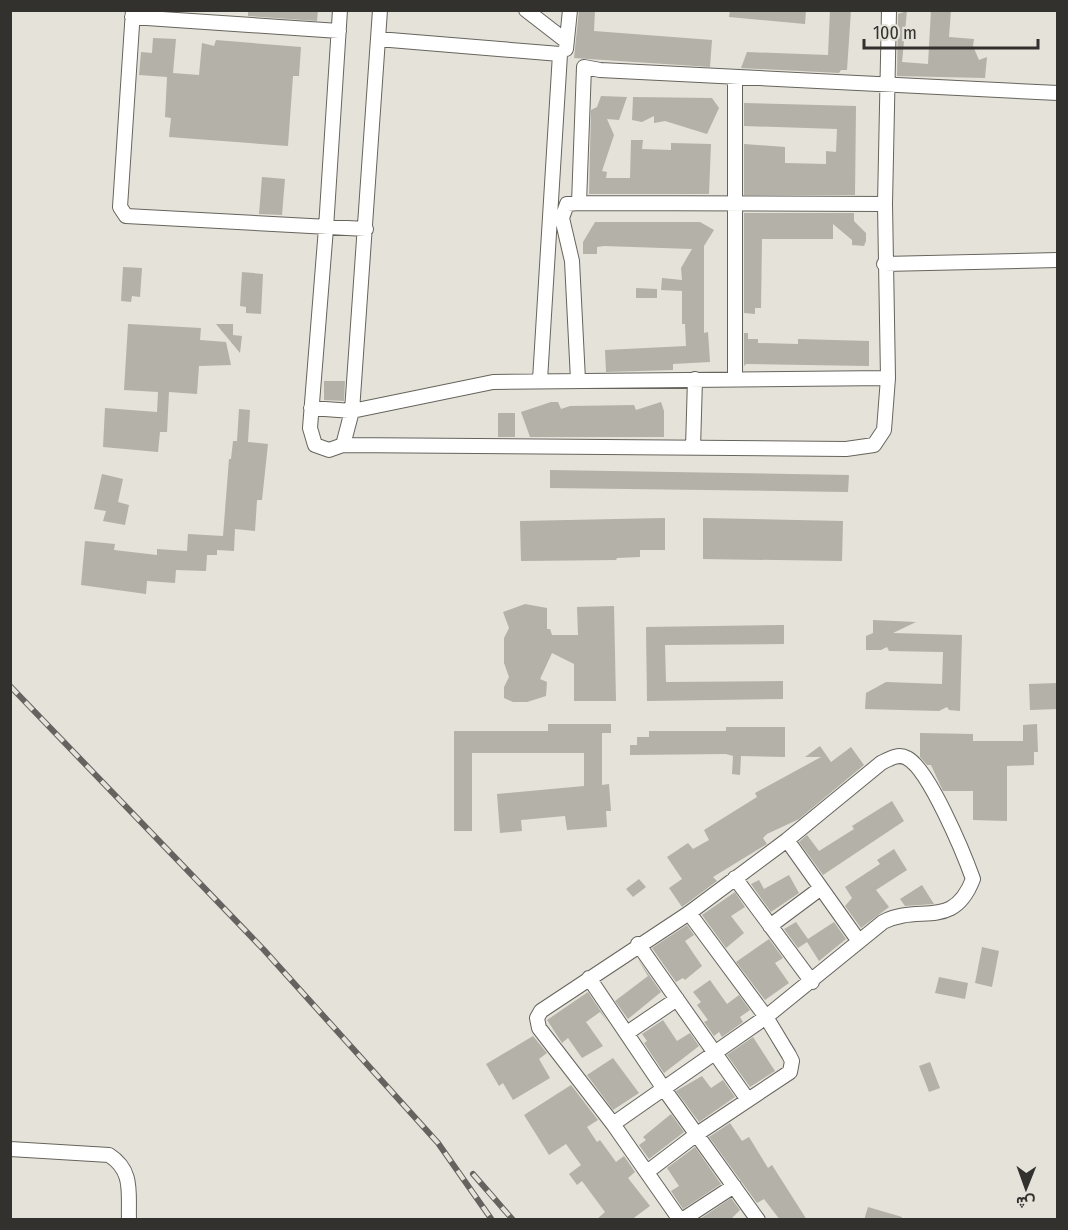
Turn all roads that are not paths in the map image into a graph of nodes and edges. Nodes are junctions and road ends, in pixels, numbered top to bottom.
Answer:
1 (340, 10) edge
2 (380, 10) edge
3 (526, 10) edge
4 (570, 10) edge
5 (889, 10) edge
6 (132, 14) edge
7 (339, 31) junction
8 (378, 39) junction
9 (564, 51) junction
10 (584, 67) junction
11 (735, 78) junction
12 (887, 86) junction
13 (1058, 93) edge
14 (579, 202) junction
15 (735, 204) junction
16 (885, 204) junction
17 (326, 228) junction
18 (366, 229) junction
19 (1058, 260) edge
20 (884, 264) junction
21 (888, 378) junction
22 (695, 379) junction
23 (735, 379) junction
24 (540, 380) junction
25 (578, 380) junction
26 (311, 408) junction
27 (352, 411) junction
28 (343, 445) junction
29 (693, 448) junction
30 (787, 840) junction
31 (735, 878) junction
32 (821, 888) junction
33 (688, 913) junction
34 (770, 926) junction
35 (858, 940) junction
36 (638, 944) junction
37 (589, 978) junction
38 (812, 982) junction
39 (677, 999) junction
40 (766, 1017) junction
41 (627, 1034) junction
42 (714, 1051) junction
43 (664, 1089) junction
44 (748, 1100) junction
45 (613, 1124) junction
46 (697, 1134) junction
47 (10, 1149) edge
48 (647, 1172) junction
49 (734, 1186) junction
50 (129, 1220) edge
51 (681, 1220) edge
52 (758, 1220) edge

1 - 7 street
2 - 8 street
3 - 9 street
4 - 9 street
5 - 12 street
6 - 7 street
6 - 17 street
7 - 17 street
8 - 9 street
8 - 18 street
9 - 10 street
9 - 24 street
10 - 11 street
10 - 14 street
11 - 12 street
11 - 15 street
12 - 13 street
12 - 16 street
14 - 15 street
14 - 25 street
15 - 16 street
15 - 23 street
16 - 20 street
17 - 18 street
17 - 26 street
18 - 27 street
19 - 20 street
20 - 21 street
21 - 23 street
21 - 29 street
22 - 23 street
22 - 25 street
22 - 29 street
24 - 25 street
24 - 27 street
26 - 27 street
26 - 28 street
27 - 28 street
28 - 29 street
30 - 31 street
30 - 32 street
30 - 35 street
31 - 33 street
31 - 34 street
32 - 34 street
32 - 35 street
33 - 36 street
33 - 40 street
34 - 38 street
35 - 38 street
36 - 37 street
36 - 39 street
37 - 41 street
37 - 45 street
38 - 40 street
39 - 41 street
39 - 42 street
40 - 42 street
40 - 44 street
41 - 43 street
42 - 43 street
42 - 44 street
43 - 45 street
43 - 46 street
44 - 46 street
45 - 48 street
46 - 48 street
46 - 49 street
47 - 50 street
48 - 51 street
49 - 51 street
49 - 52 street

